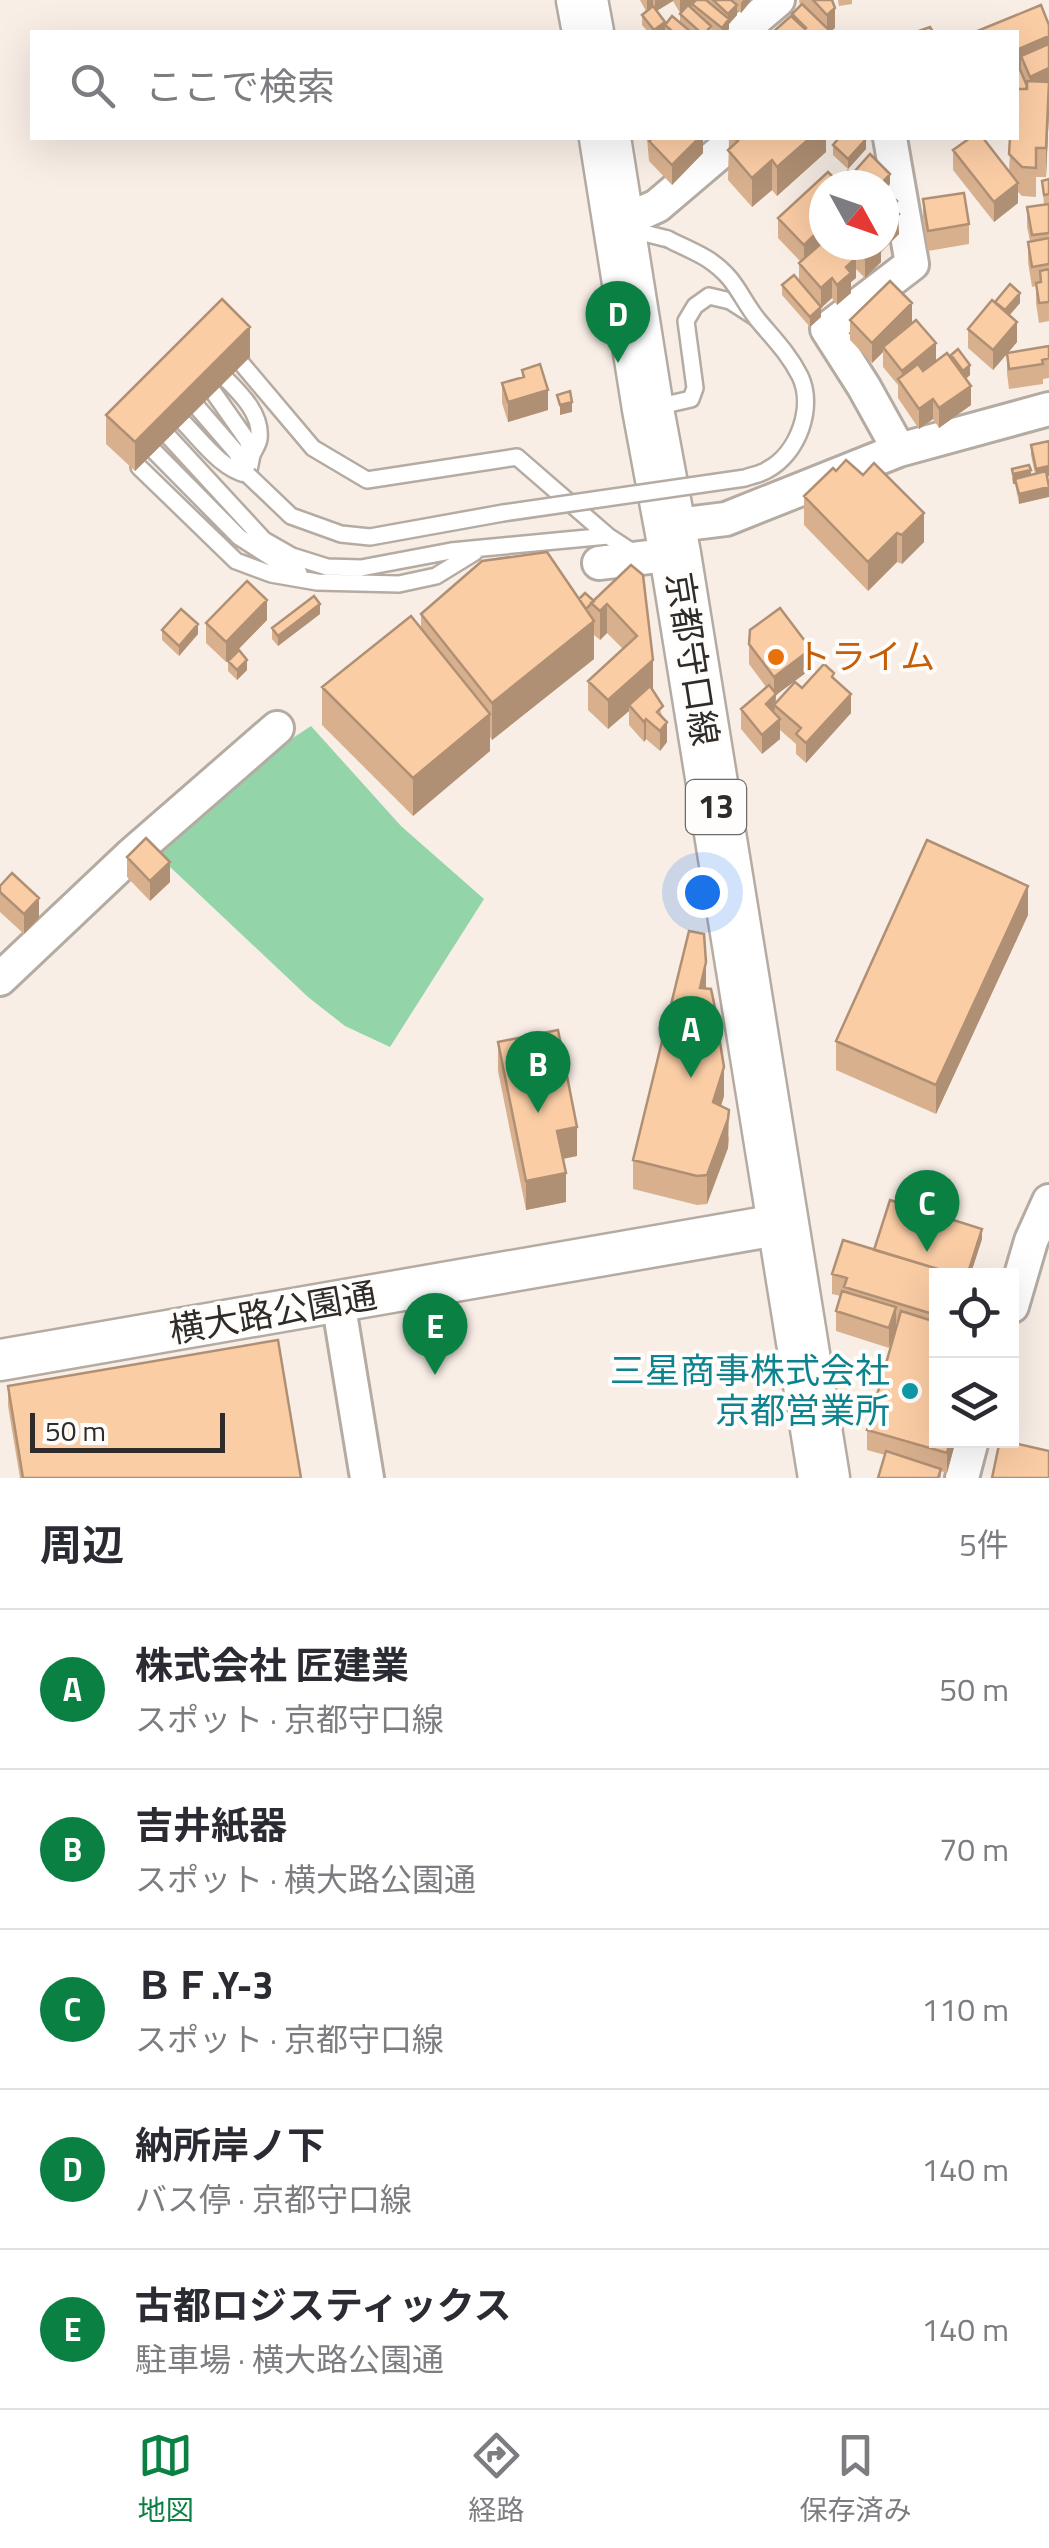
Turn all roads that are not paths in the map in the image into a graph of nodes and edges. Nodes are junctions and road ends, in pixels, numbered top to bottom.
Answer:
1 (582, 0) edge
2 (778, 0) edge
3 (588, 30) edge
4 (742, 30) edge
5 (610, 140) edge
6 (735, 140) edge
7 (890, 140) edge
8 (617, 224) junction
9 (755, 316) junction
10 (242, 364) dead end
11 (226, 380) dead end
12 (214, 393) dead end
13 (665, 406) junction
14 (198, 408) dead end
15 (1049, 408) edge
16 (183, 422) dead end
17 (169, 437) dead end
18 (899, 450) junction
19 (154, 452) dead end
20 (252, 455) junction
21 (139, 467) dead end
22 (248, 474) junction
23 (662, 546) junction
24 (479, 550) junction
25 (604, 550) junction
26 (317, 582) junction
27 (277, 728) dead end
28 (0, 979) edge
29 (1049, 1201) edge
30 (783, 1224) junction
31 (1019, 1282) edge
32 (338, 1301) junction
33 (0, 1360) edge
34 (970, 1448) edge
35 (366, 1478) edge
36 (824, 1478) edge
37 (962, 1478) edge

1 - 3 main road
2 - 4 street
5 - 8 main road, 京都守口線 / 13
6 - 8 street
7 - 18 street
8 - 9 lane, bridge
8 - 13 main road, 京都守口線 / 13
9 - 13 lane
9 - 22 lane, bridge
10 - 25 lane
11 - 20 lane
12 - 20 lane
13 - 23 main road, 京都守口線 / 13
14 - 22 lane
15 - 18 street
16 - 22 lane
17 - 24 lane
18 - 23 street
19 - 26 lane
20 - 22 lane
21 - 26 lane
23 - 25 street
23 - 30 main road, 京都守口線 / 13
24 - 25 lane
24 - 26 lane
27 - 28 street
29 - 31 street
30 - 32 street, 横大路公園通
30 - 36 main road, 京都守口線 / 13
32 - 33 street, 横大路公園通
32 - 35 street
34 - 37 street

